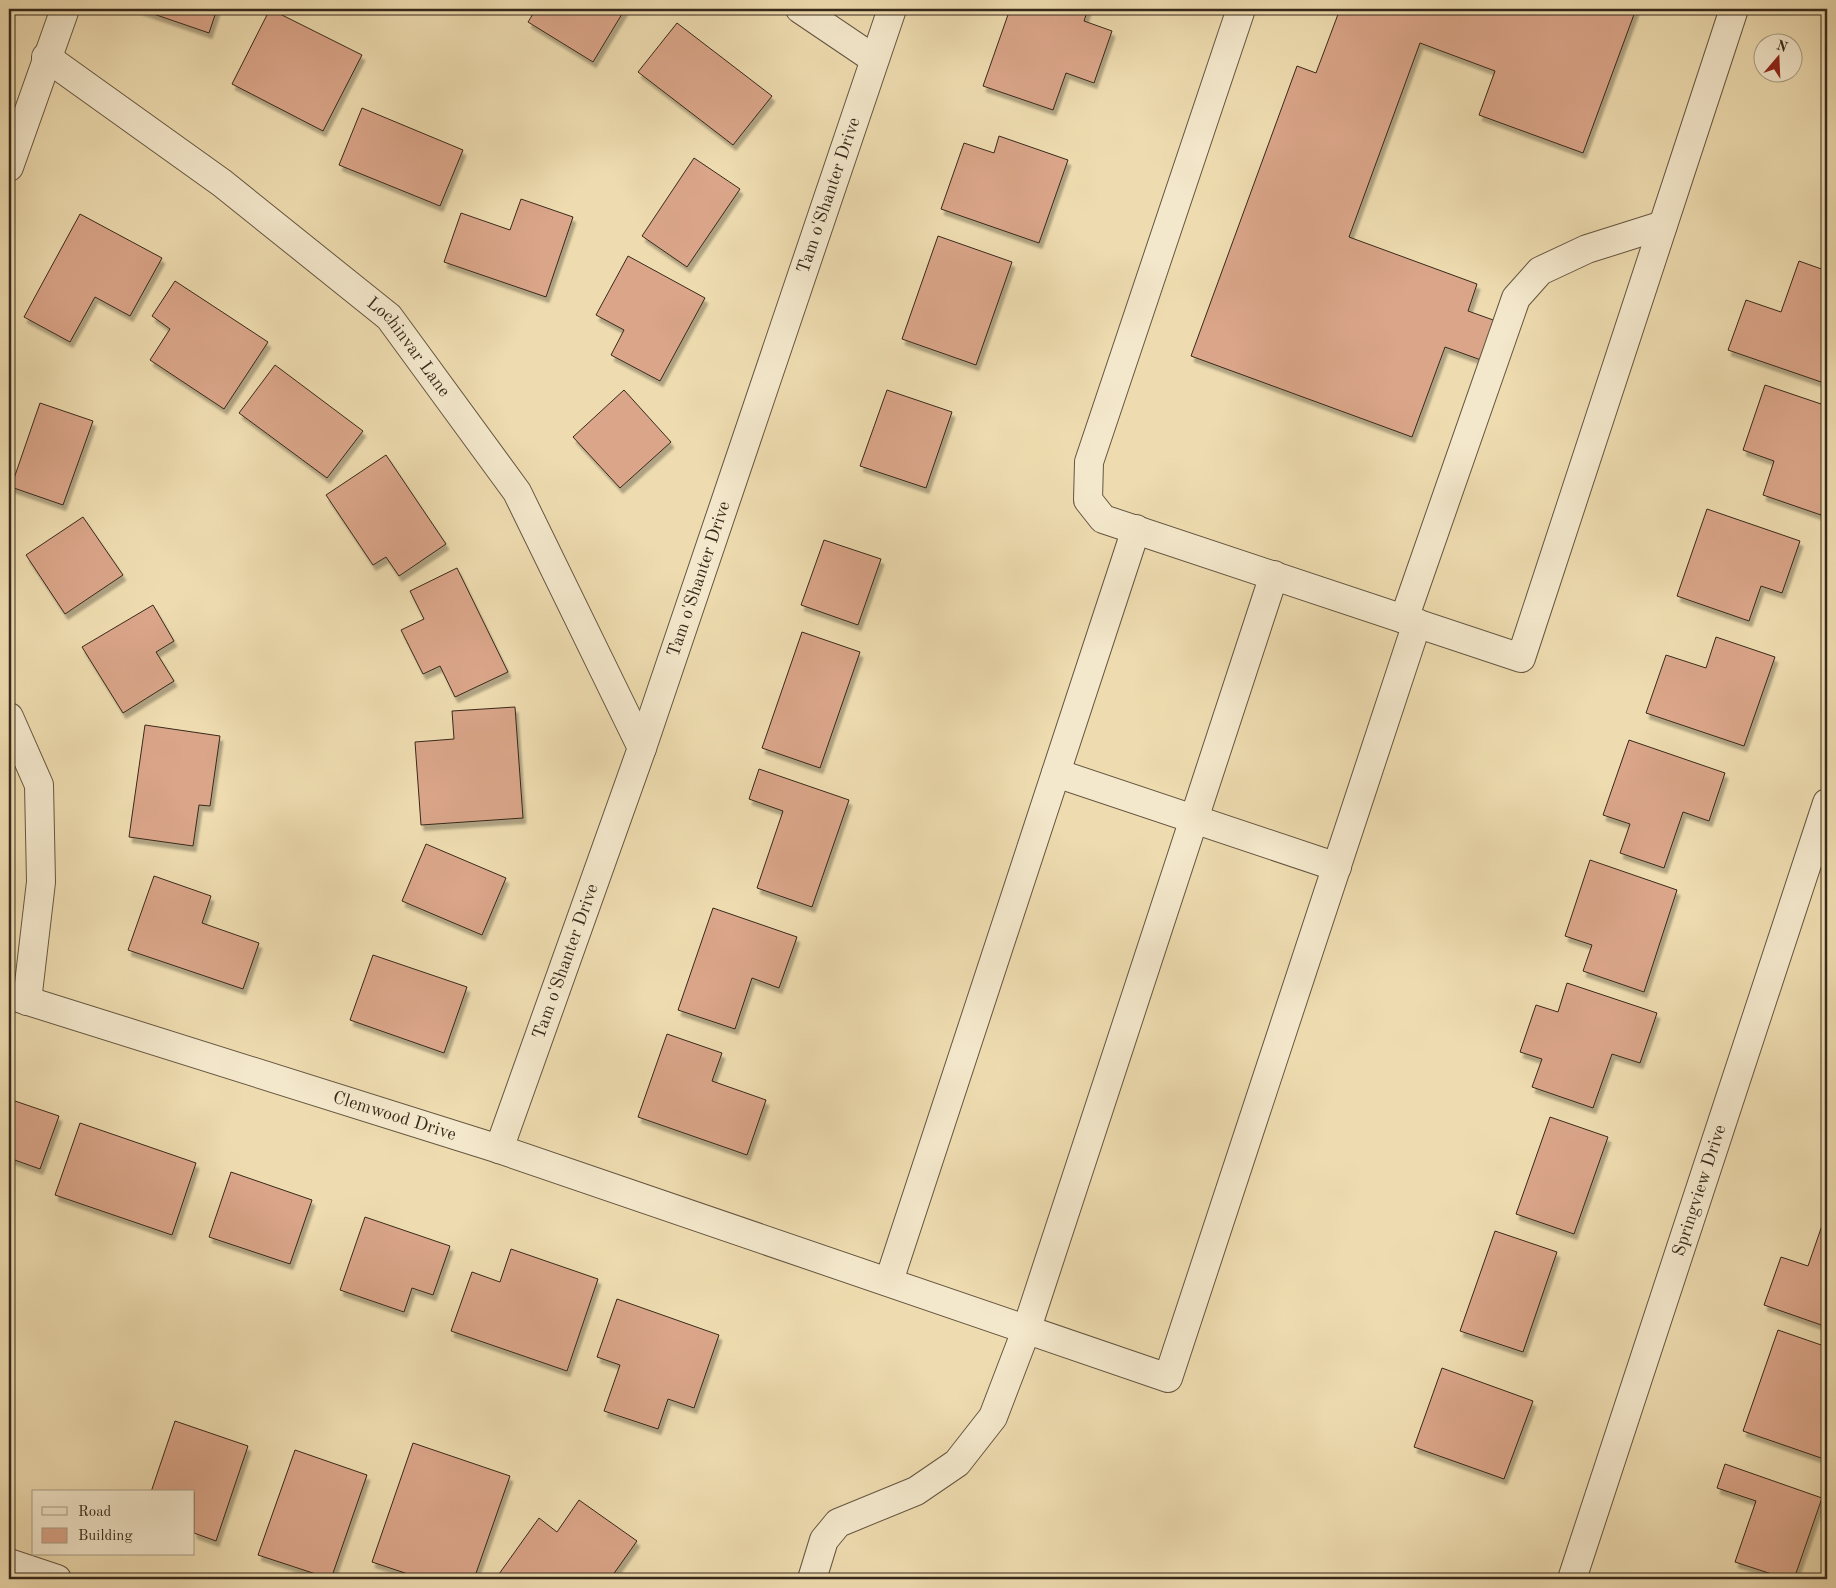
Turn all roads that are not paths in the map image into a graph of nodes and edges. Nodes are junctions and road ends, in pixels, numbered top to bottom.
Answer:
1 (800, 9) edge
2 (892, 9) edge
3 (1241, 9) edge
4 (1734, 9) edge
5 (60, 10) edge
6 (46, 57) junction
7 (874, 59) junction
8 (9, 167) edge
9 (1663, 225) junction
10 (1136, 529) junction
11 (1274, 575) junction
12 (1411, 621) junction
13 (9, 717) edge
14 (642, 748) junction
15 (1056, 773) junction
16 (1827, 803) edge
17 (1194, 819) junction
18 (1337, 867) junction
19 (18, 998) edge
20 (499, 1149) junction
21 (889, 1282) junction
22 (1027, 1328) junction
23 (9, 1563) edge
24 (57, 1579) edge
25 (812, 1579) edge
26 (1572, 1579) edge

1 - 7 street
2 - 7 street, Tam o'Shanter Drive
3 - 10 street
4 - 9 street
5 - 6 street
6 - 8 street
6 - 14 street, Lochinvar Lane
7 - 14 street, Tam o'Shanter Drive
9 - 12 street
9 - 12 street
10 - 11 street
10 - 15 street
11 - 12 street
11 - 17 street
12 - 18 street
13 - 19 street
14 - 20 street, Tam o'Shanter Drive
15 - 17 street
15 - 21 street
16 - 26 street, Springview Drive
17 - 18 street
17 - 22 street
18 - 22 street, Clemwood Drive
19 - 20 street, Clemwood Drive
20 - 21 street, Clemwood Drive
21 - 22 street, Clemwood Drive
22 - 25 street
23 - 24 street

